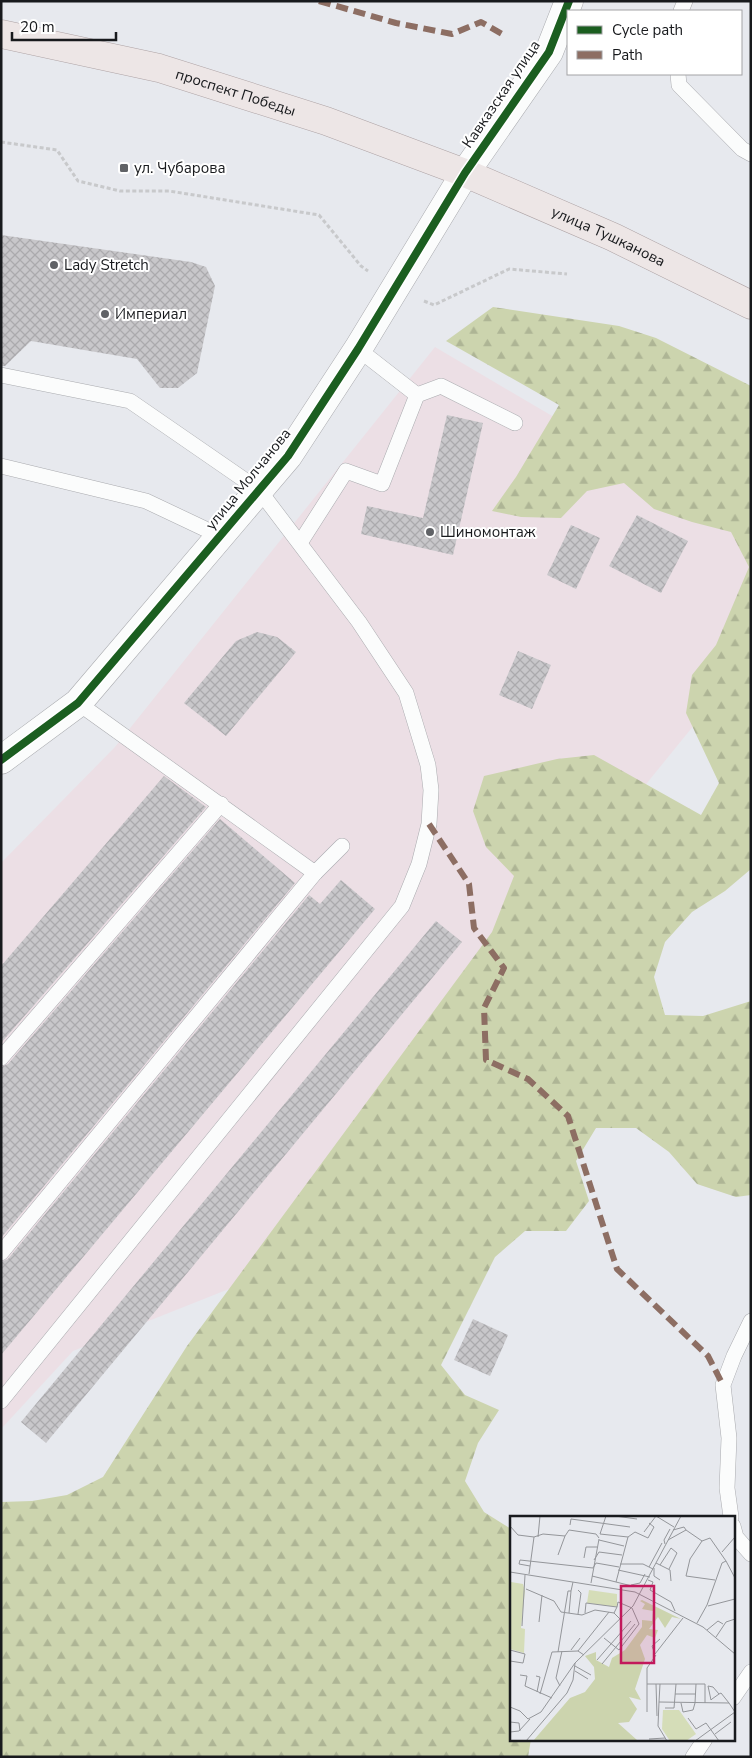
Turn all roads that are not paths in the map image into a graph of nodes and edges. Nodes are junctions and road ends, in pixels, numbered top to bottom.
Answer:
1 (569, 1) edge
2 (1, 34) edge
3 (678, 75) edge
4 (751, 154) edge
5 (465, 173) junction
6 (751, 304) edge
7 (358, 349) junction
8 (1, 375) edge
9 (417, 395) junction
10 (515, 423) dead end
11 (1, 466) edge
12 (259, 490) junction
13 (220, 536) junction
14 (300, 543) junction
15 (78, 703) junction
16 (1, 760) edge
17 (221, 804) junction
18 (342, 846) dead end
19 (315, 873) junction
20 (1, 1058) edge
21 (1, 1253) edge
22 (751, 1321) edge
23 (1, 1401) edge
24 (731, 1516) edge
25 (734, 1530) edge
26 (751, 1554) edge
27 (751, 1672) edge
28 (734, 1697) edge
29 (704, 1740) edge
30 (692, 1757) edge

1 - 5 street, Кавказская улица
2 - 5 main road, проспект Победы
3 - 4 lane
5 - 6 main road, улица Тушканова
5 - 7 street, улица Молчанова
7 - 9 lane
7 - 12 street, улица Молчанова
8 - 12 lane
9 - 10 lane
9 - 14 lane
11 - 13 lane
12 - 13 street, улица Молчанова
12 - 14 lane
13 - 15 street, улица Молчанова
14 - 23 lane
15 - 16 street, улица Молчанова
15 - 17 lane
17 - 19 lane
17 - 20 lane
18 - 19 lane
19 - 21 lane
22 - 24 lane
25 - 26 lane
27 - 28 lane
29 - 30 lane

